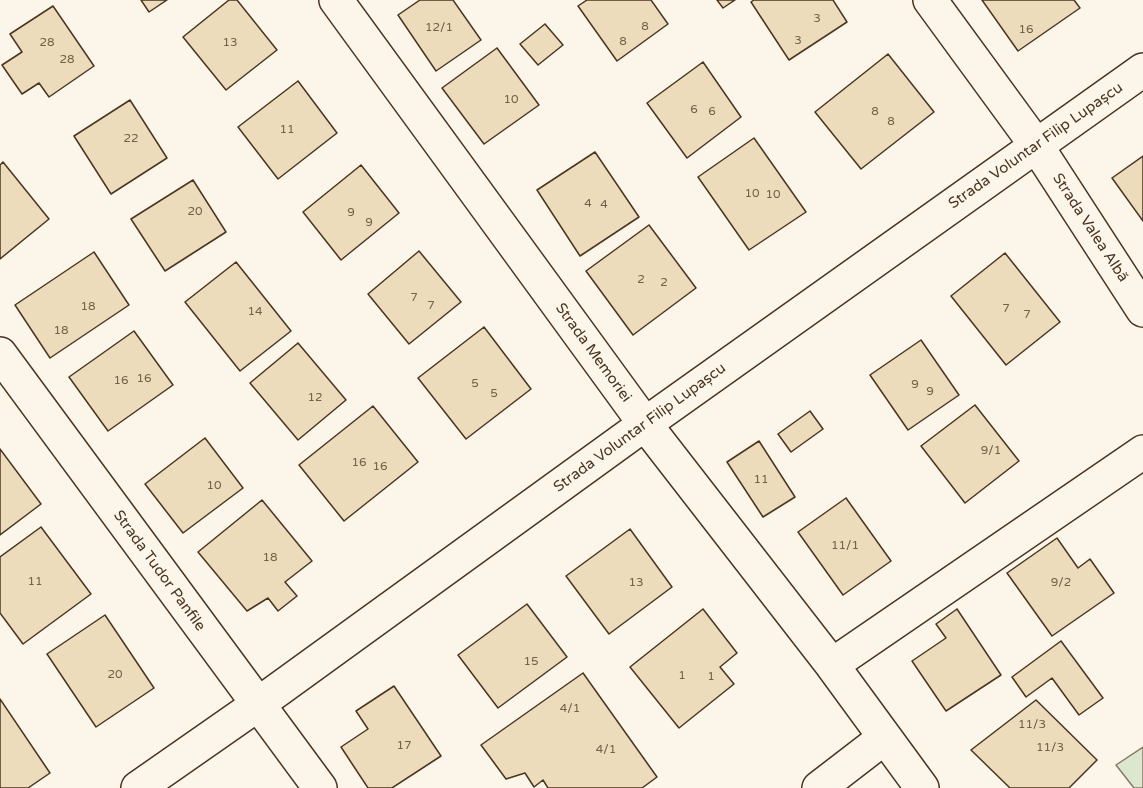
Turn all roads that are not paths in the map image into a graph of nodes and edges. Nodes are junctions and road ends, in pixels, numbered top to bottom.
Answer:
1 (336, 0) edge
2 (930, 0) edge
3 (1143, 70) edge
4 (1036, 145) junction
5 (1143, 310) edge
6 (0, 354) edge
7 (645, 424) junction
8 (1143, 452) edge
9 (832, 665) junction
10 (257, 705) junction
11 (884, 738) junction
12 (138, 788) edge
13 (320, 788) edge
14 (819, 788) edge
15 (922, 788) edge

1 - 7 street, Strada Memoriei
2 - 4 street, Strada Valea Albă
3 - 4 street, Strada Voluntar Filip Lupașcu
4 - 5 street, Strada Valea Albă
4 - 7 street, Strada Voluntar Filip Lupașcu
6 - 10 street, Strada Tudor Panfile
7 - 9 street, Strada Memoriei
7 - 10 street, Strada Voluntar Filip Lupașcu
8 - 9 street
9 - 11 street, Strada Memoriei
10 - 12 street, Strada Voluntar Filip Lupașcu
10 - 13 street, Strada Tudor Panfile
11 - 14 street
11 - 15 street, Strada Memoriei

